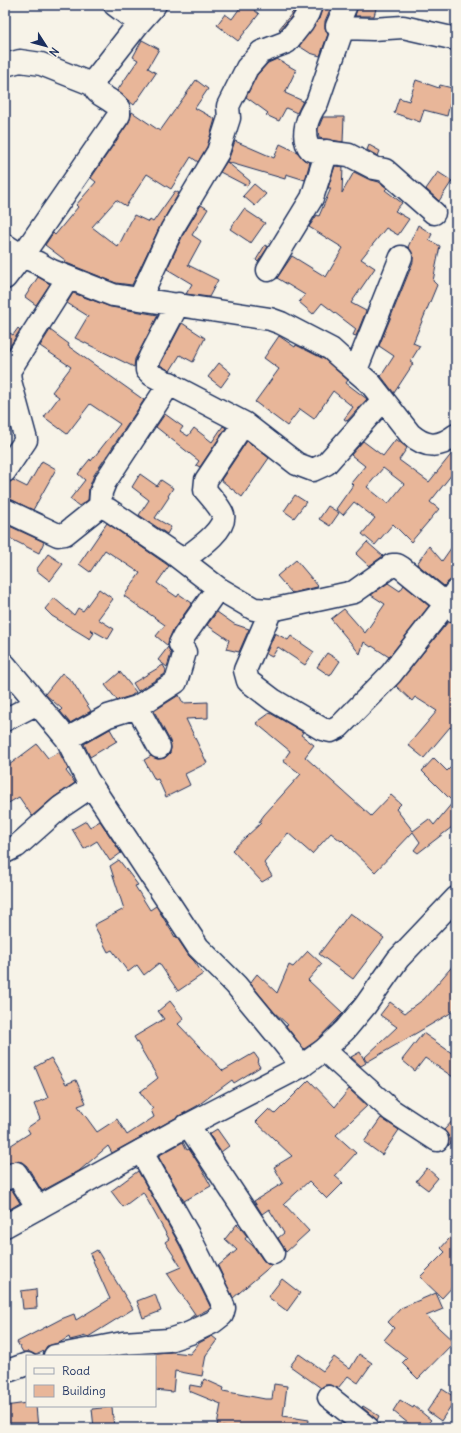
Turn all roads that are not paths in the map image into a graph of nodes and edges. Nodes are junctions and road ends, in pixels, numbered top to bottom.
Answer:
1 (115, 5) edge
2 (155, 5) edge
3 (311, 5) edge
4 (346, 5) edge
5 (139, 23) junction
6 (343, 28) junction
7 (456, 38) edge
8 (5, 65) edge
9 (94, 85) junction
10 (327, 151) junction
11 (434, 213) dead end
12 (14, 250) edge
13 (401, 258) dead end
14 (268, 270) dead end
15 (5, 278) edge
16 (68, 278) junction
17 (140, 298) junction
18 (178, 304) junction
19 (356, 370) junction
20 (170, 383) junction
21 (382, 400) junction
22 (244, 423) junction
23 (456, 435) edge
24 (5, 471) edge
25 (100, 506) junction
26 (5, 510) edge
27 (183, 560) junction
28 (218, 588) junction
29 (452, 602) edge
30 (271, 610) junction
31 (5, 665) edge
32 (36, 704) junction
33 (137, 708) junction
34 (5, 720) edge
35 (67, 739) junction
36 (159, 747) dead end
37 (92, 786) junction
38 (5, 852) edge
39 (456, 898) edge
40 (324, 1050) junction
41 (302, 1066) junction
42 (188, 1125) junction
43 (437, 1140) dead end
44 (141, 1151) junction
45 (5, 1179) edge
46 (38, 1208) junction
47 (5, 1226) edge
48 (273, 1253) dead end
49 (60, 1355) edge
50 (26, 1364) edge
51 (5, 1372) edge
52 (329, 1397) dead end
53 (368, 1428) edge

1 - 5 street
2 - 5 street
3 - 17 street
4 - 6 street
5 - 9 street
6 - 7 street
6 - 10 street
8 - 9 street
9 - 12 street
10 - 11 street
10 - 14 street
12 - 15 street
12 - 16 street
13 - 19 street
16 - 17 street
16 - 24 street
17 - 18 street
18 - 19 street
18 - 20 street
19 - 21 street
20 - 22 street
20 - 25 street
21 - 22 street
21 - 23 street
22 - 27 street
25 - 26 street
25 - 27 street
27 - 28 street
28 - 30 street
28 - 33 street
29 - 30 street
29 - 30 street
31 - 32 street
32 - 34 street
32 - 35 street
33 - 35 street
33 - 36 street
35 - 37 street
37 - 38 street
37 - 41 street
39 - 40 street
40 - 41 street
40 - 43 street
41 - 42 street
42 - 44 street
42 - 48 street
44 - 46 street
44 - 49 street
45 - 46 street
46 - 47 street
50 - 51 street
52 - 53 street

